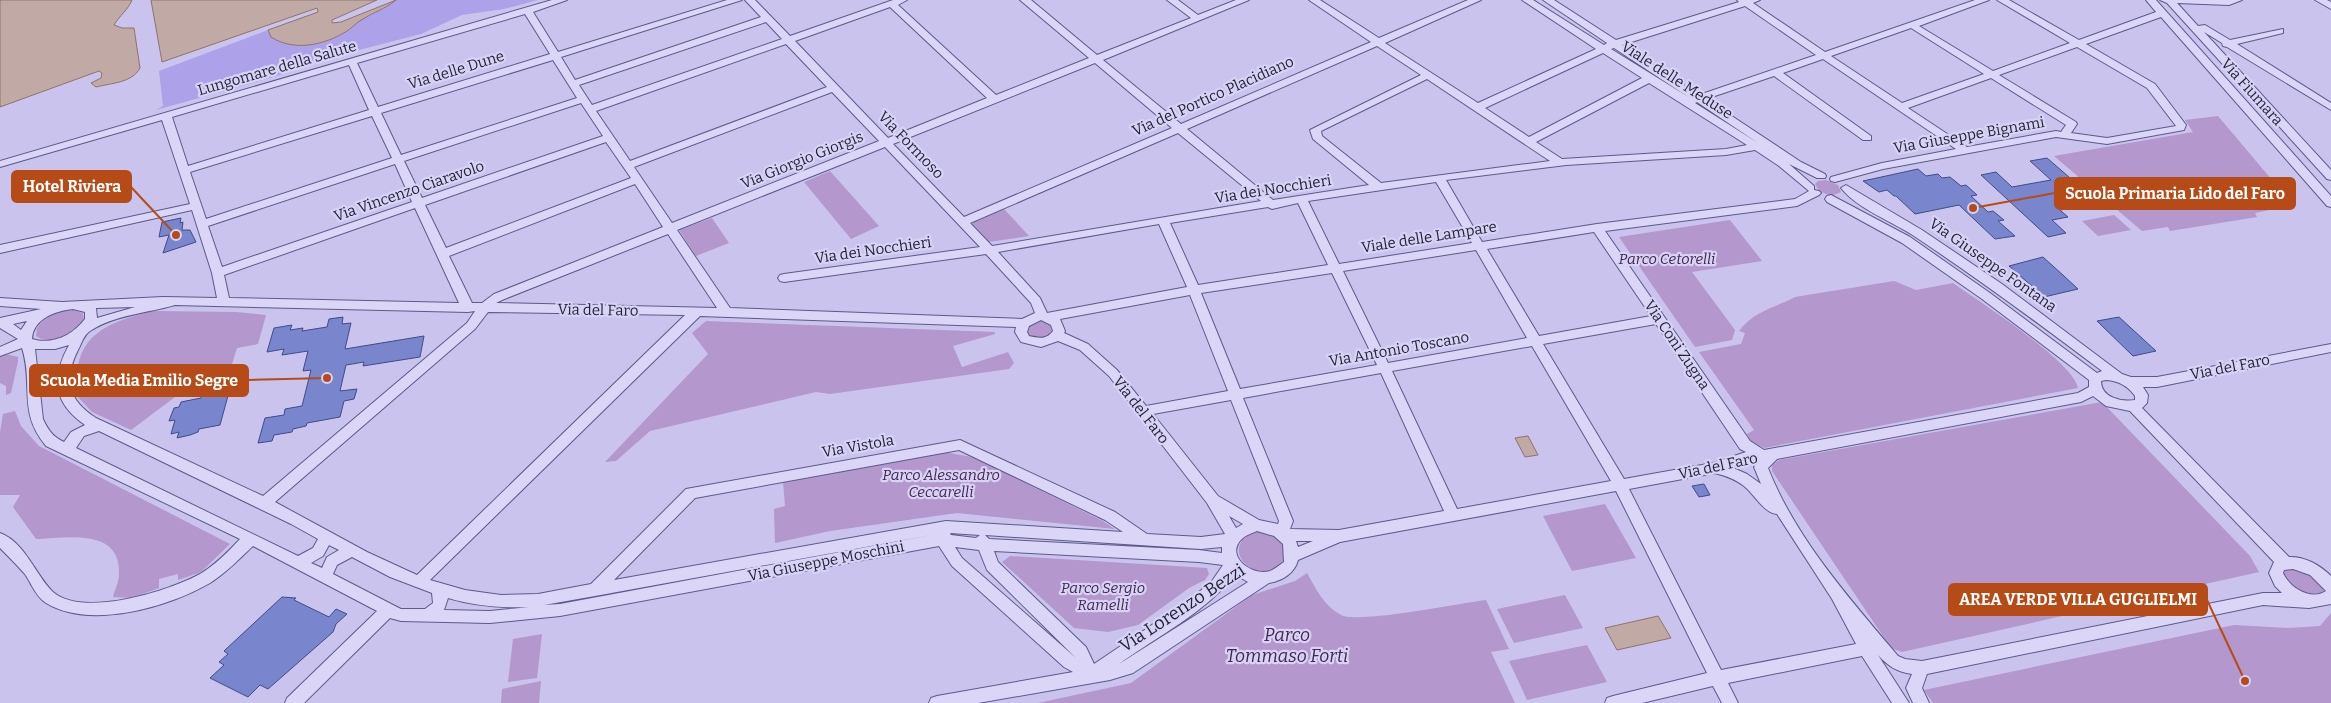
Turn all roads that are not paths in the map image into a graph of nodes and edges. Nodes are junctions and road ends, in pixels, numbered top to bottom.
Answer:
1 (562, 0) edge
2 (736, 0) edge
3 (750, 0) edge
4 (902, 0) edge
5 (1025, 0) edge
6 (1172, 0) edge
7 (1244, 0) edge
8 (1314, 0) edge
9 (1476, 0) edge
10 (1527, 0) edge
11 (1548, 0) edge
12 (1984, 0) edge
13 (2002, 0) edge
14 (2151, 0) edge
15 (2163, 0) edge
16 (2169, 0) edge
17 (2236, 0) edge
18 (2320, 0) edge
19 (1747, 1) edge
20 (892, 4) junction
21 (2331, 6) edge
22 (527, 10) junction
23 (2162, 13) junction
24 (768, 18) junction
25 (1198, 19) junction
26 (1910, 24) junction
27 (2202, 31) junction
28 (2280, 31) dead end
29 (788, 40) junction
30 (1377, 41) junction
31 (2077, 43) junction
32 (1614, 44) junction
33 (2226, 44) junction
34 (1601, 49) junction
35 (555, 54) junction
36 (1825, 56) junction
37 (1097, 60) junction
38 (352, 62) junction
39 (1775, 72) junction
40 (1991, 74) junction
41 (1428, 75) junction
42 (1648, 79) junction
43 (573, 84) junction
44 (834, 88) junction
45 (1697, 98) junction
46 (583, 99) junction
47 (995, 100) junction
48 (1685, 103) junction
49 (1901, 107) junction
50 (2331, 107) edge
51 (1476, 108) junction
52 (591, 110) junction
53 (374, 111) junction
54 (166, 115) junction
55 (2072, 124) junction
56 (1179, 127) junction
57 (2065, 134) junction
58 (610, 137) junction
59 (1867, 138) dead end
60 (2098, 141) junction
61 (886, 142) junction
62 (1528, 142) junction
63 (1768, 145) junction
64 (1756, 148) junction
65 (1964, 150) junction
66 (2307, 151) junction
67 (397, 160) junction
68 (1561, 163) junction
69 (0, 164) edge
70 (628, 165) junction
71 (2331, 166) edge
72 (185, 170) junction
73 (1820, 176) junction
74 (2331, 177) edge
75 (1439, 178) junction
76 (638, 179) junction
77 (1835, 179) junction
78 (1380, 188) junction
79 (1846, 188) junction
80 (1812, 191) junction
81 (1831, 199) junction
82 (1302, 200) junction
83 (2331, 203) edge
84 (419, 204) junction
85 (1272, 205) junction
86 (196, 206) junction
87 (1163, 220) junction
88 (963, 222) junction
89 (201, 224) junction
90 (670, 228) junction
91 (1597, 228) junction
92 (1480, 246) junction
93 (0, 249) edge
94 (989, 250) junction
95 (442, 254) junction
96 (1336, 268) junction
97 (218, 273) junction
98 (784, 278) dead end
99 (1194, 290) junction
100 (0, 302) edge
101 (172, 302) junction
102 (224, 303) junction
103 (80, 305) junction
104 (64, 306) junction
105 (468, 308) junction
106 (485, 308) junction
107 (49, 312) junction
108 (696, 312) junction
109 (726, 312) junction
110 (1044, 317) junction
111 (1660, 319) junction
112 (0, 323) edge
113 (1024, 323) junction
114 (80, 332) junction
115 (1057, 336) junction
116 (27, 341) junction
117 (1537, 342) junction
118 (2331, 348) edge
119 (0, 352) edge
120 (1384, 367) junction
121 (2117, 376) junction
122 (2130, 382) junction
123 (2095, 384) junction
124 (1237, 395) junction
125 (2133, 406) junction
126 (1144, 411) junction
127 (100, 426) junction
128 (68, 451) junction
129 (1767, 455) junction
130 (1716, 468) junction
131 (1620, 485) junction
132 (1212, 499) junction
133 (265, 503) junction
134 (1453, 516) junction
135 (1256, 525) junction
136 (981, 528) junction
137 (944, 533) junction
138 (1794, 533) junction
139 (1284, 534) junction
140 (326, 536) junction
141 (1339, 536) junction
142 (1232, 537) junction
143 (251, 538) junction
144 (0, 539) edge
145 (1144, 539) junction
146 (983, 545) junction
147 (352, 550) junction
148 (1293, 556) junction
149 (298, 562) junction
150 (1231, 562) junction
151 (2285, 563) junction
152 (325, 577) junction
153 (1264, 579) junction
154 (419, 582) junction
155 (2330, 582) edge
156 (595, 590) junction
157 (439, 591) junction
158 (1837, 595) junction
159 (2331, 596) edge
160 (2306, 601) junction
161 (388, 610) junction
162 (425, 616) junction
163 (1866, 649) junction
164 (1922, 668) junction
165 (1091, 675) junction
166 (1717, 678) junction
167 (293, 703) edge
168 (937, 703) edge
169 (1612, 703) edge
170 (1730, 703) edge
171 (1901, 703) edge
172 (1921, 703) edge

1 - 22 street, Lungomare della Salute
2 - 35 street, Via delle Dune
3 - 24 street, Via Formoso
4 - 20 street
5 - 37 street
6 - 25 street
7 - 25 street, Via Giorgio Giorgis
8 - 30 street
9 - 30 street, Via del Portico Placidiano
10 - 34 street, Viale delle Meduse
11 - 32 street, Viale delle Meduse
12 - 26 street
13 - 31 street
14 - 23 street, Via Fiumara
15 - 16 street
16 - 17 street
16 - 27 street
18 - 21 street
19 - 32 street
19 - 36 street
20 - 29 street
20 - 47 street
22 - 35 street
22 - 38 street, Lungomare della Salute
23 - 31 street
23 - 83 street, Via Fiumara
24 - 29 street, Via Formoso
24 - 43 street
25 - 37 street, Via Giorgio Giorgis
26 - 36 street
26 - 40 street
27 - 33 street
27 - 66 street
28 - 33 street
29 - 44 street, Via Formoso
29 - 52 street
30 - 41 street
30 - 56 street, Via del Portico Placidiano
31 - 40 street
31 - 60 street, Via Giuseppe Bignami
32 - 34 street
32 - 45 street, Viale delle Meduse
33 - 50 street
34 - 42 street, Viale delle Meduse
34 - 51 street
35 - 43 street
35 - 53 street, Via delle Dune
36 - 39 street
36 - 49 street
37 - 47 street, Via Giorgio Giorgis
37 - 56 street
38 - 53 street
38 - 54 street, Lungomare della Salute
39 - 45 street
39 - 59 street
40 - 49 street
40 - 55 street
41 - 51 street
41 - 78 street
42 - 48 street, Viale delle Meduse
42 - 62 street
43 - 46 street
44 - 61 street, Via Formoso
44 - 70 street
45 - 48 street
45 - 63 street, Viale delle Meduse
46 - 52 street
46 - 67 street
47 - 61 street, Via Giorgio Giorgis
48 - 64 street, Viale delle Meduse
49 - 65 street
51 - 62 street
52 - 58 street
53 - 67 street
53 - 72 street, Via delle Dune
54 - 69 street, Lungomare della Salute
54 - 72 street
55 - 57 street
55 - 60 street
56 - 85 street
56 - 88 street, Via del Portico Placidiano
57 - 60 street, Via Giuseppe Bignami
57 - 65 street, Via Giuseppe Bignami
58 - 70 street
58 - 84 street, Via Vincenzo Ciaravolo
61 - 88 street, Via Formoso
61 - 90 street, Via Giorgio Giorgis
62 - 68 street
63 - 64 street, Via dei Nocchieri
63 - 73 street, Viale delle Meduse
64 - 68 street, Via dei Nocchieri
64 - 80 street, Viale delle Meduse
65 - 77 street, Via Giuseppe Bignami
66 - 71 street
66 - 74 street
67 - 84 street
67 - 89 street
68 - 75 street, Via dei Nocchieri
70 - 76 street
72 - 86 street
73 - 77 street, Viale delle Meduse
73 - 80 street
75 - 78 street, Via dei Nocchieri
75 - 92 street
76 - 90 street
76 - 95 street
77 - 79 street, Via Giuseppe Fontana
78 - 82 street, Via dei Nocchieri
79 - 81 street
79 - 121 street, Via Giuseppe Fontana
80 - 81 street, Via Giuseppe Fontana
80 - 91 street, Viale delle Lampare
81 - 123 street, Via Giuseppe Fontana
82 - 85 street, Via dei Nocchieri
82 - 96 street
84 - 95 street
84 - 97 street, Via Vincenzo Ciaravolo
85 - 87 street, Via dei Nocchieri
86 - 89 street
86 - 93 street
87 - 94 street, Via dei Nocchieri
87 - 99 street
88 - 94 street, Via Formoso
89 - 97 street
90 - 106 street, Via Giorgio Giorgis
90 - 109 street
91 - 92 street, Viale delle Lampare
91 - 111 street, Via Coni Zugna
92 - 96 street, Viale delle Lampare
92 - 117 street
94 - 98 street, Via dei Nocchieri
94 - 110 street, Via Formoso
95 - 105 street
96 - 99 street, Viale delle Lampare
96 - 120 street
97 - 102 street
99 - 110 street, Viale delle Lampare
99 - 124 street
100 - 104 street
101 - 102 street, Via del Faro
101 - 103 street
101 - 114 street
102 - 105 street, Via del Faro
103 - 104 street
103 - 114 street, Via Giuseppe Moschini
104 - 107 street
105 - 106 street, Via del Faro
106 - 108 street, Via del Faro
106 - 133 street, Via Giorgio Giorgis
107 - 112 street
107 - 116 street
108 - 109 street, Via del Faro
108 - 154 street
109 - 113 street, Via del Faro
110 - 113 street
110 - 115 street
111 - 117 street, Via Antonio Toscano
111 - 129 street, Via Coni Zugna
112 - 116 street
113 - 115 street
114 - 116 street
114 - 127 street, Via Giuseppe Moschini
115 - 126 street, Via del Faro
116 - 119 street
116 - 128 street, Via Giuseppe Moschini
117 - 120 street, Via Antonio Toscano
117 - 131 street
118 - 122 street, Via del Faro
120 - 124 street, Via Antonio Toscano
120 - 134 street
121 - 122 street, Via Giuseppe Fontana
121 - 123 street, Via del Faro
122 - 125 street
123 - 125 street, Via Giuseppe Fontana
123 - 129 street, Via del Faro
124 - 126 street, Via Antonio Toscano
124 - 139 street
125 - 151 street
126 - 132 street, Via del Faro
127 - 128 street
127 - 133 street, Via Giuseppe Moschini
128 - 143 street, Via Giuseppe Moschini
129 - 130 street, Via del Faro
129 - 138 street
130 - 131 street, Via del Faro
130 - 138 street
131 - 134 street, Via del Faro
131 - 166 street
132 - 135 street, Via del Faro
132 - 142 street, Via del Faro
133 - 140 street, Via Giuseppe Moschini
134 - 141 street, Via del Faro
135 - 139 street
135 - 142 street
136 - 137 street, Via Giuseppe Moschini
136 - 145 street, Via Giuseppe Moschini
136 - 146 street
137 - 146 street, Via Giuseppe Moschini
137 - 156 street, Via Giuseppe Moschini
137 - 162 street, Via Giuseppe Moschini
137 - 165 street
138 - 158 street
139 - 141 street, Via del Faro
139 - 148 street
140 - 147 street, Via Giuseppe Moschini
140 - 149 street
141 - 148 street, Via del Faro
142 - 145 street, Via Giuseppe Moschini
142 - 150 street
143 - 144 street
143 - 149 street, Via Giuseppe Moschini
145 - 156 street, Via Vistola
146 - 150 street, Via Giuseppe Moschini
146 - 165 street
147 - 152 street
147 - 154 street, Via Giuseppe Moschini
148 - 153 street
149 - 152 street, Via Giuseppe Moschini
150 - 153 street
150 - 165 street, Via Lorenzo Bezzi
151 - 155 street
151 - 160 street
152 - 161 street, Via Giuseppe Moschini
153 - 165 street, Via Lorenzo Bezzi
154 - 157 street, Via Giuseppe Moschini
156 - 157 street, Via Giuseppe Moschini
157 - 162 street
158 - 163 street
158 - 164 street
159 - 160 street
160 - 164 street
161 - 162 street, Via Giuseppe Moschini
161 - 167 street
163 - 166 street
163 - 171 street
164 - 172 street
165 - 168 street, Via Lorenzo Bezzi
166 - 169 street
166 - 170 street

